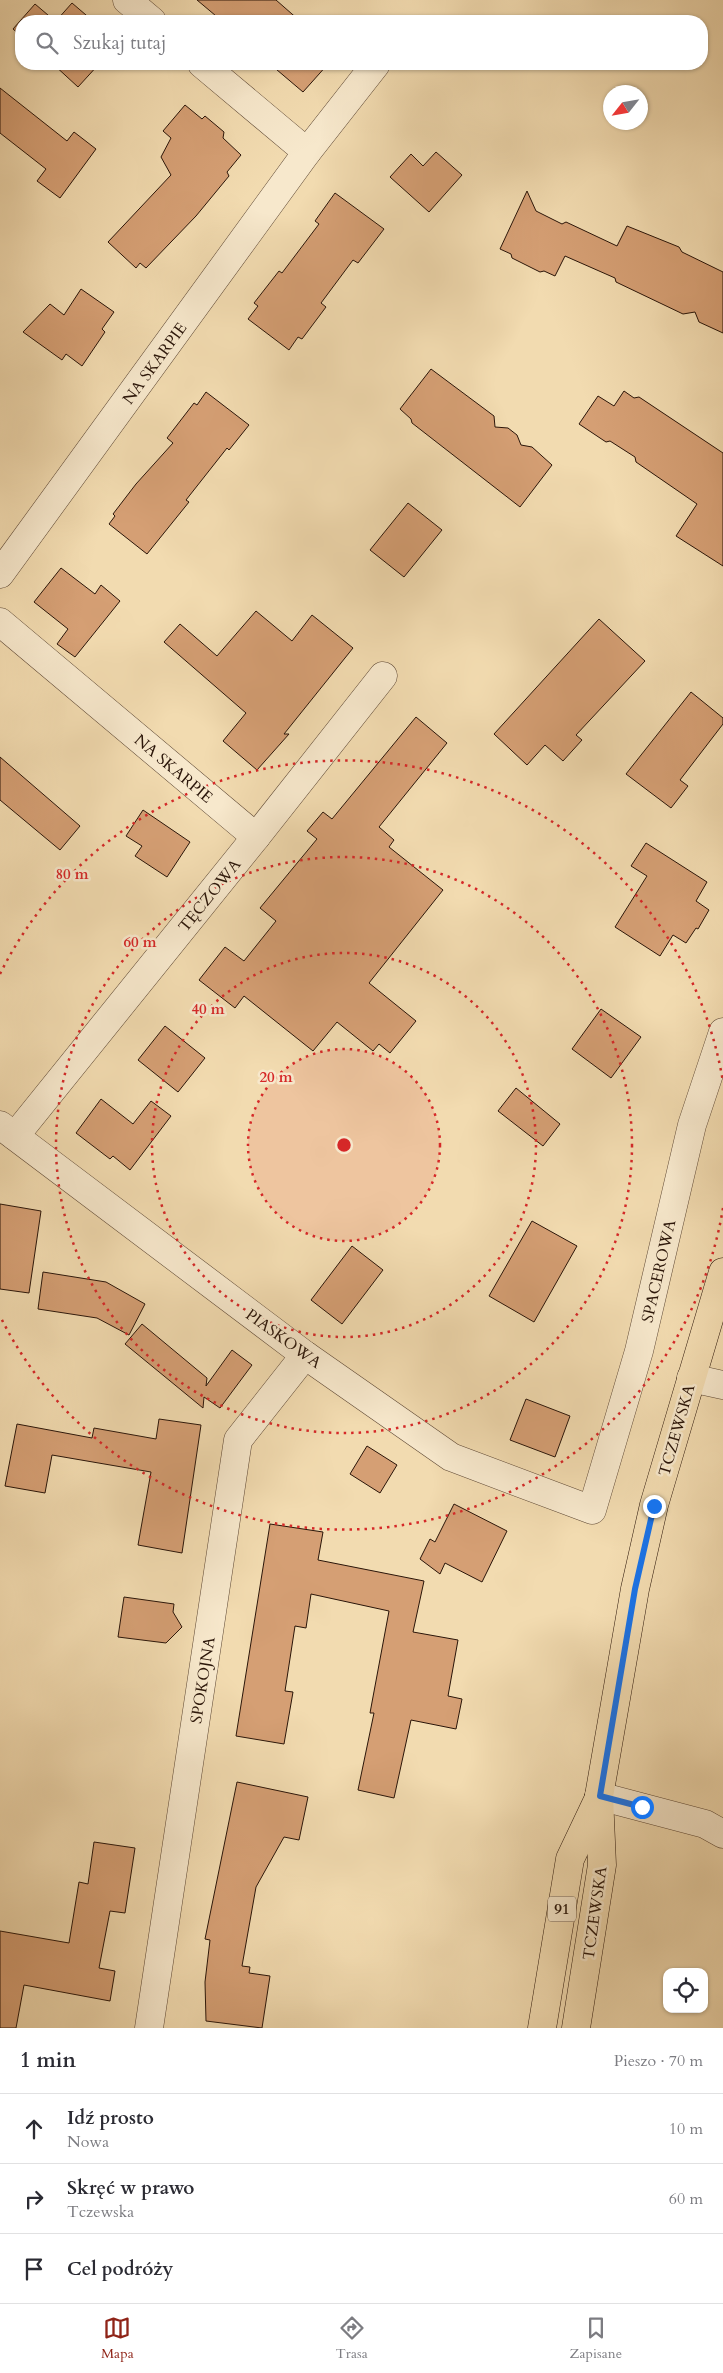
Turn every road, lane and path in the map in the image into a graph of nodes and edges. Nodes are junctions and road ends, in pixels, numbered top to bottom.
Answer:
1 (127, 0) edge
2 (145, 15) edge
3 (209, 70) edge
4 (371, 70) edge
5 (307, 152) junction
6 (0, 574) edge
7 (0, 622) edge
8 (383, 676) dead end
9 (256, 836) junction
10 (723, 1032) edge
11 (7, 1130) edge
12 (723, 1272) edge
13 (305, 1355) junction
14 (691, 1378) junction
15 (723, 1385) edge
16 (592, 1510) joint
17 (600, 1796) junction
18 (723, 1834) edge
19 (149, 2028) edge
20 (542, 2028) edge
21 (576, 2028) edge

1 - 2 street
3 - 5 street
4 - 5 street, NA SKARPIE
5 - 6 street, NA SKARPIE
7 - 9 street, NA SKARPIE
8 - 9 street, TĘCZOWA
9 - 11 street, TĘCZOWA
10 - 16 street, SPACEROWA
11 - 13 street, PIASKOWA
12 - 14 main road, TCZEWSKA / 91
13 - 16 street, PIASKOWA
13 - 19 street, SPOKOJNA
14 - 15 street
14 - 17 main road, TCZEWSKA / 91
17 - 18 street
17 - 20 main road, TCZEWSKA / 91
17 - 21 main road, TCZEWSKA / 91

